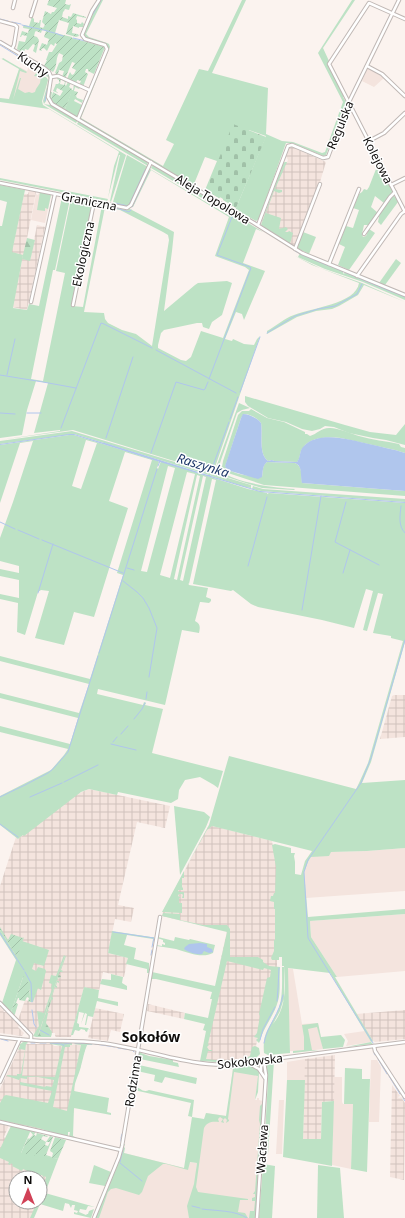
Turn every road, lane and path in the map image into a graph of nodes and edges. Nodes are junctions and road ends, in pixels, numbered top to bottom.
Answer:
1 (15, 0) edge
2 (36, 0) edge
3 (99, 0) edge
4 (399, 0) edge
5 (13, 8) dead end
6 (392, 14) junction
7 (31, 16) dead end
8 (405, 19) edge
9 (0, 21) edge
10 (0, 42) edge
11 (12, 49) junction
12 (367, 66) junction
13 (51, 77) junction
14 (89, 90) junction
15 (405, 96) edge
16 (349, 103) junction
17 (346, 108) junction
18 (351, 108) junction
19 (405, 113) edge
20 (78, 118) junction
21 (369, 141) junction
22 (152, 162) junction
23 (405, 178) edge
24 (0, 183) edge
25 (320, 184) dead end
26 (391, 185) junction
27 (359, 189) dead end
28 (395, 192) junction
29 (55, 194) junction
30 (94, 202) junction
31 (405, 212) edge
32 (258, 225) junction
33 (364, 234) dead end
34 (295, 249) junction
35 (329, 264) junction
36 (357, 276) junction
37 (405, 295) edge
38 (31, 302) dead end
39 (72, 305) dead end
40 (160, 916) dead end
41 (0, 1003) edge
42 (0, 1037) edge
43 (20, 1039) junction
44 (31, 1040) junction
45 (405, 1042) edge
46 (374, 1046) junction
47 (138, 1050) junction
48 (263, 1060) junction
49 (246, 1063) junction
50 (262, 1071) junction
51 (265, 1079) junction
52 (0, 1082) edge
53 (405, 1097) edge
54 (0, 1122) edge
55 (120, 1150) junction
56 (94, 1218) edge
57 (258, 1218) edge

1 - 5 street
2 - 7 street
3 - 14 street
4 - 6 street, Regulska
6 - 8 street
6 - 12 street, Regulska
6 - 16 street, Kolejowa
9 - 11 street
10 - 11 street, Kuchy
11 - 13 street, Kuchy
12 - 15 street
12 - 16 street, Regulska
13 - 14 street, Kuchy
13 - 20 street, Aleja Topolowa
14 - 20 street
16 - 17 street, Regulska
16 - 18 street, Kolejowa
17 - 18 street
17 - 32 street, Regulska
18 - 21 street, Kolejowa
19 - 21 street
20 - 22 street, Aleja Topolowa
21 - 26 street, Kolejowa
22 - 30 street, Graniczna
22 - 32 street, Aleja Topolowa
23 - 26 street
24 - 29 street, Graniczna
25 - 34 street
26 - 28 street, Kolejowa
27 - 35 street
28 - 31 street, Kolejowa
28 - 33 street
29 - 30 street, Graniczna
29 - 38 street
30 - 39 street, Ekologiczna
31 - 36 street
32 - 34 street, Aleja Topolowa
34 - 35 street, Aleja Topolowa
35 - 36 street, Aleja Topolowa
36 - 37 street, Aleja Topolowa
40 - 47 street, Rodzinna
41 - 44 street
42 - 43 street, Sokołowska
43 - 44 street, Sokołowska
43 - 52 street
44 - 47 street, Sokołowska
45 - 46 street, Sokołowska
46 - 48 street, Sokołowska
46 - 53 street
47 - 49 street, Sokołowska
47 - 55 street, Rodzinna
48 - 49 street, Sokołowska
48 - 50 street, Wacława
48 - 51 street, Wacława
49 - 50 street
50 - 51 street, Wacława
51 - 57 street, Wacława
54 - 55 street
55 - 56 street, Rodzinna

